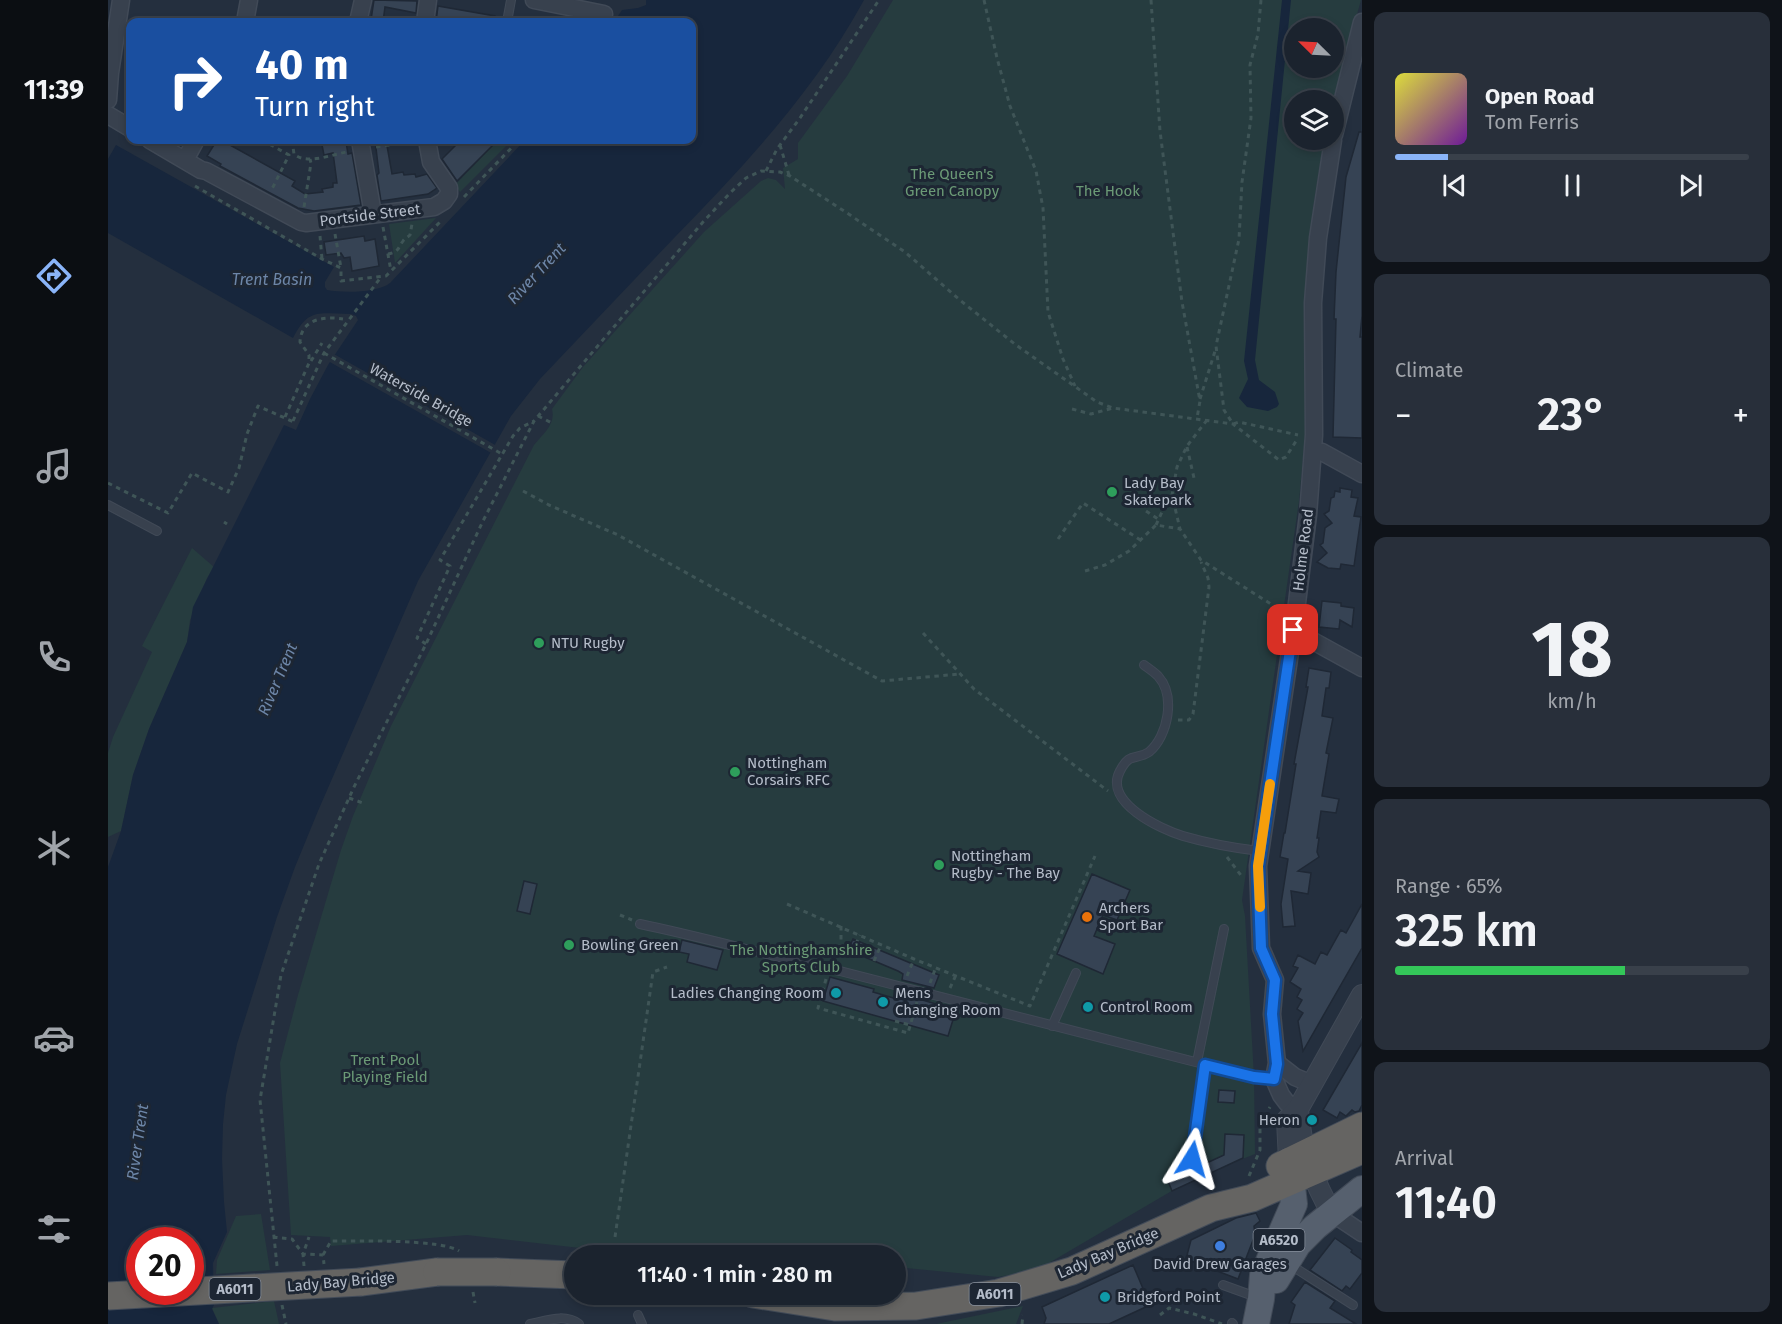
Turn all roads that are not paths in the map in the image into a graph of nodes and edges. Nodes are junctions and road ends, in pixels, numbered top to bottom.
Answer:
1 (121, 0) edge
2 (249, 0) edge
3 (363, 0) edge
4 (428, 0) edge
5 (511, 0) edge
6 (534, 0) edge
7 (581, 4) edge
8 (604, 14) dead end
9 (246, 18) edge
10 (359, 18) edge
11 (426, 18) edge
12 (508, 18) edge
13 (1362, 22) edge
14 (1358, 49) edge
15 (109, 73) edge
16 (1344, 98) edge
17 (108, 100) edge
18 (108, 115) edge
19 (126, 126) edge
20 (157, 144) edge
21 (192, 144) edge
22 (361, 144) edge
23 (427, 144) edge
24 (1331, 150) edge
25 (179, 157) junction
26 (377, 214) junction
27 (1309, 440) junction
28 (1362, 474) edge
29 (108, 505) edge
30 (157, 531) dead end
31 (1294, 624) junction
32 (1143, 665) dead end
33 (1362, 668) edge
34 (1259, 851) junction
35 (640, 924) dead end
36 (1224, 929) dead end
37 (1076, 973) dead end
38 (1362, 994) edge
39 (1052, 1026) junction
40 (1201, 1064) junction
41 (1276, 1071) junction
42 (1312, 1084) junction
43 (1298, 1108) junction
44 (1362, 1126) edge
45 (1362, 1150) edge
46 (1192, 1159) dead end
47 (1280, 1176) junction
48 (1362, 1190) edge
49 (1332, 1213) junction
50 (1362, 1233) edge
51 (1282, 1251) junction
52 (564, 1275) edge
53 (1222, 1285) dead end
54 (108, 1296) edge
55 (1261, 1299) junction
56 (822, 1305) edge
57 (1353, 1305) dead end
58 (638, 1315) dead end
59 (917, 1315) edge
60 (530, 1324) edge
61 (579, 1324) edge
62 (642, 1324) edge
63 (1240, 1324) edge

1 - 15 street
2 - 9 street
3 - 10 street
4 - 11 street
5 - 12 lane
6 - 7 street
7 - 8 street
13 - 14 street, Holme Road
14 - 16 street, Holme Road
15 - 17 street
18 - 19 street
20 - 25 street, Portside Street
21 - 25 street
22 - 26 street
23 - 26 street, Portside Street
24 - 27 street, Holme Road
25 - 26 street, Portside Street
27 - 28 street
27 - 31 street, Holme Road
29 - 30 lane
31 - 33 street
31 - 34 street, Holme Road
32 - 34 lane
34 - 41 street, Holme Road
35 - 39 lane
36 - 40 lane
37 - 39 lane
38 - 42 street
39 - 40 lane
40 - 41 lane
40 - 46 lane
41 - 42 street
41 - 43 street, Holme Road
42 - 43 street
43 - 47 street
44 - 47 highway, A6011
45 - 47 highway, A6011
47 - 49 street
47 - 51 main road, A6520
47 - 51 main road
47 - 59 highway, Lady Bay Bridge / A6011
48 - 49 main road, A6520
49 - 50 street
49 - 51 main road, A6520
51 - 55 main road, A6520
51 - 57 lane
52 - 54 highway, Lady Bay Bridge / A6011, bridge
53 - 55 lane
55 - 63 main road, A6520
56 - 59 highway, Lady Bay Bridge / A6011
58 - 62 lane
60 - 61 lane

